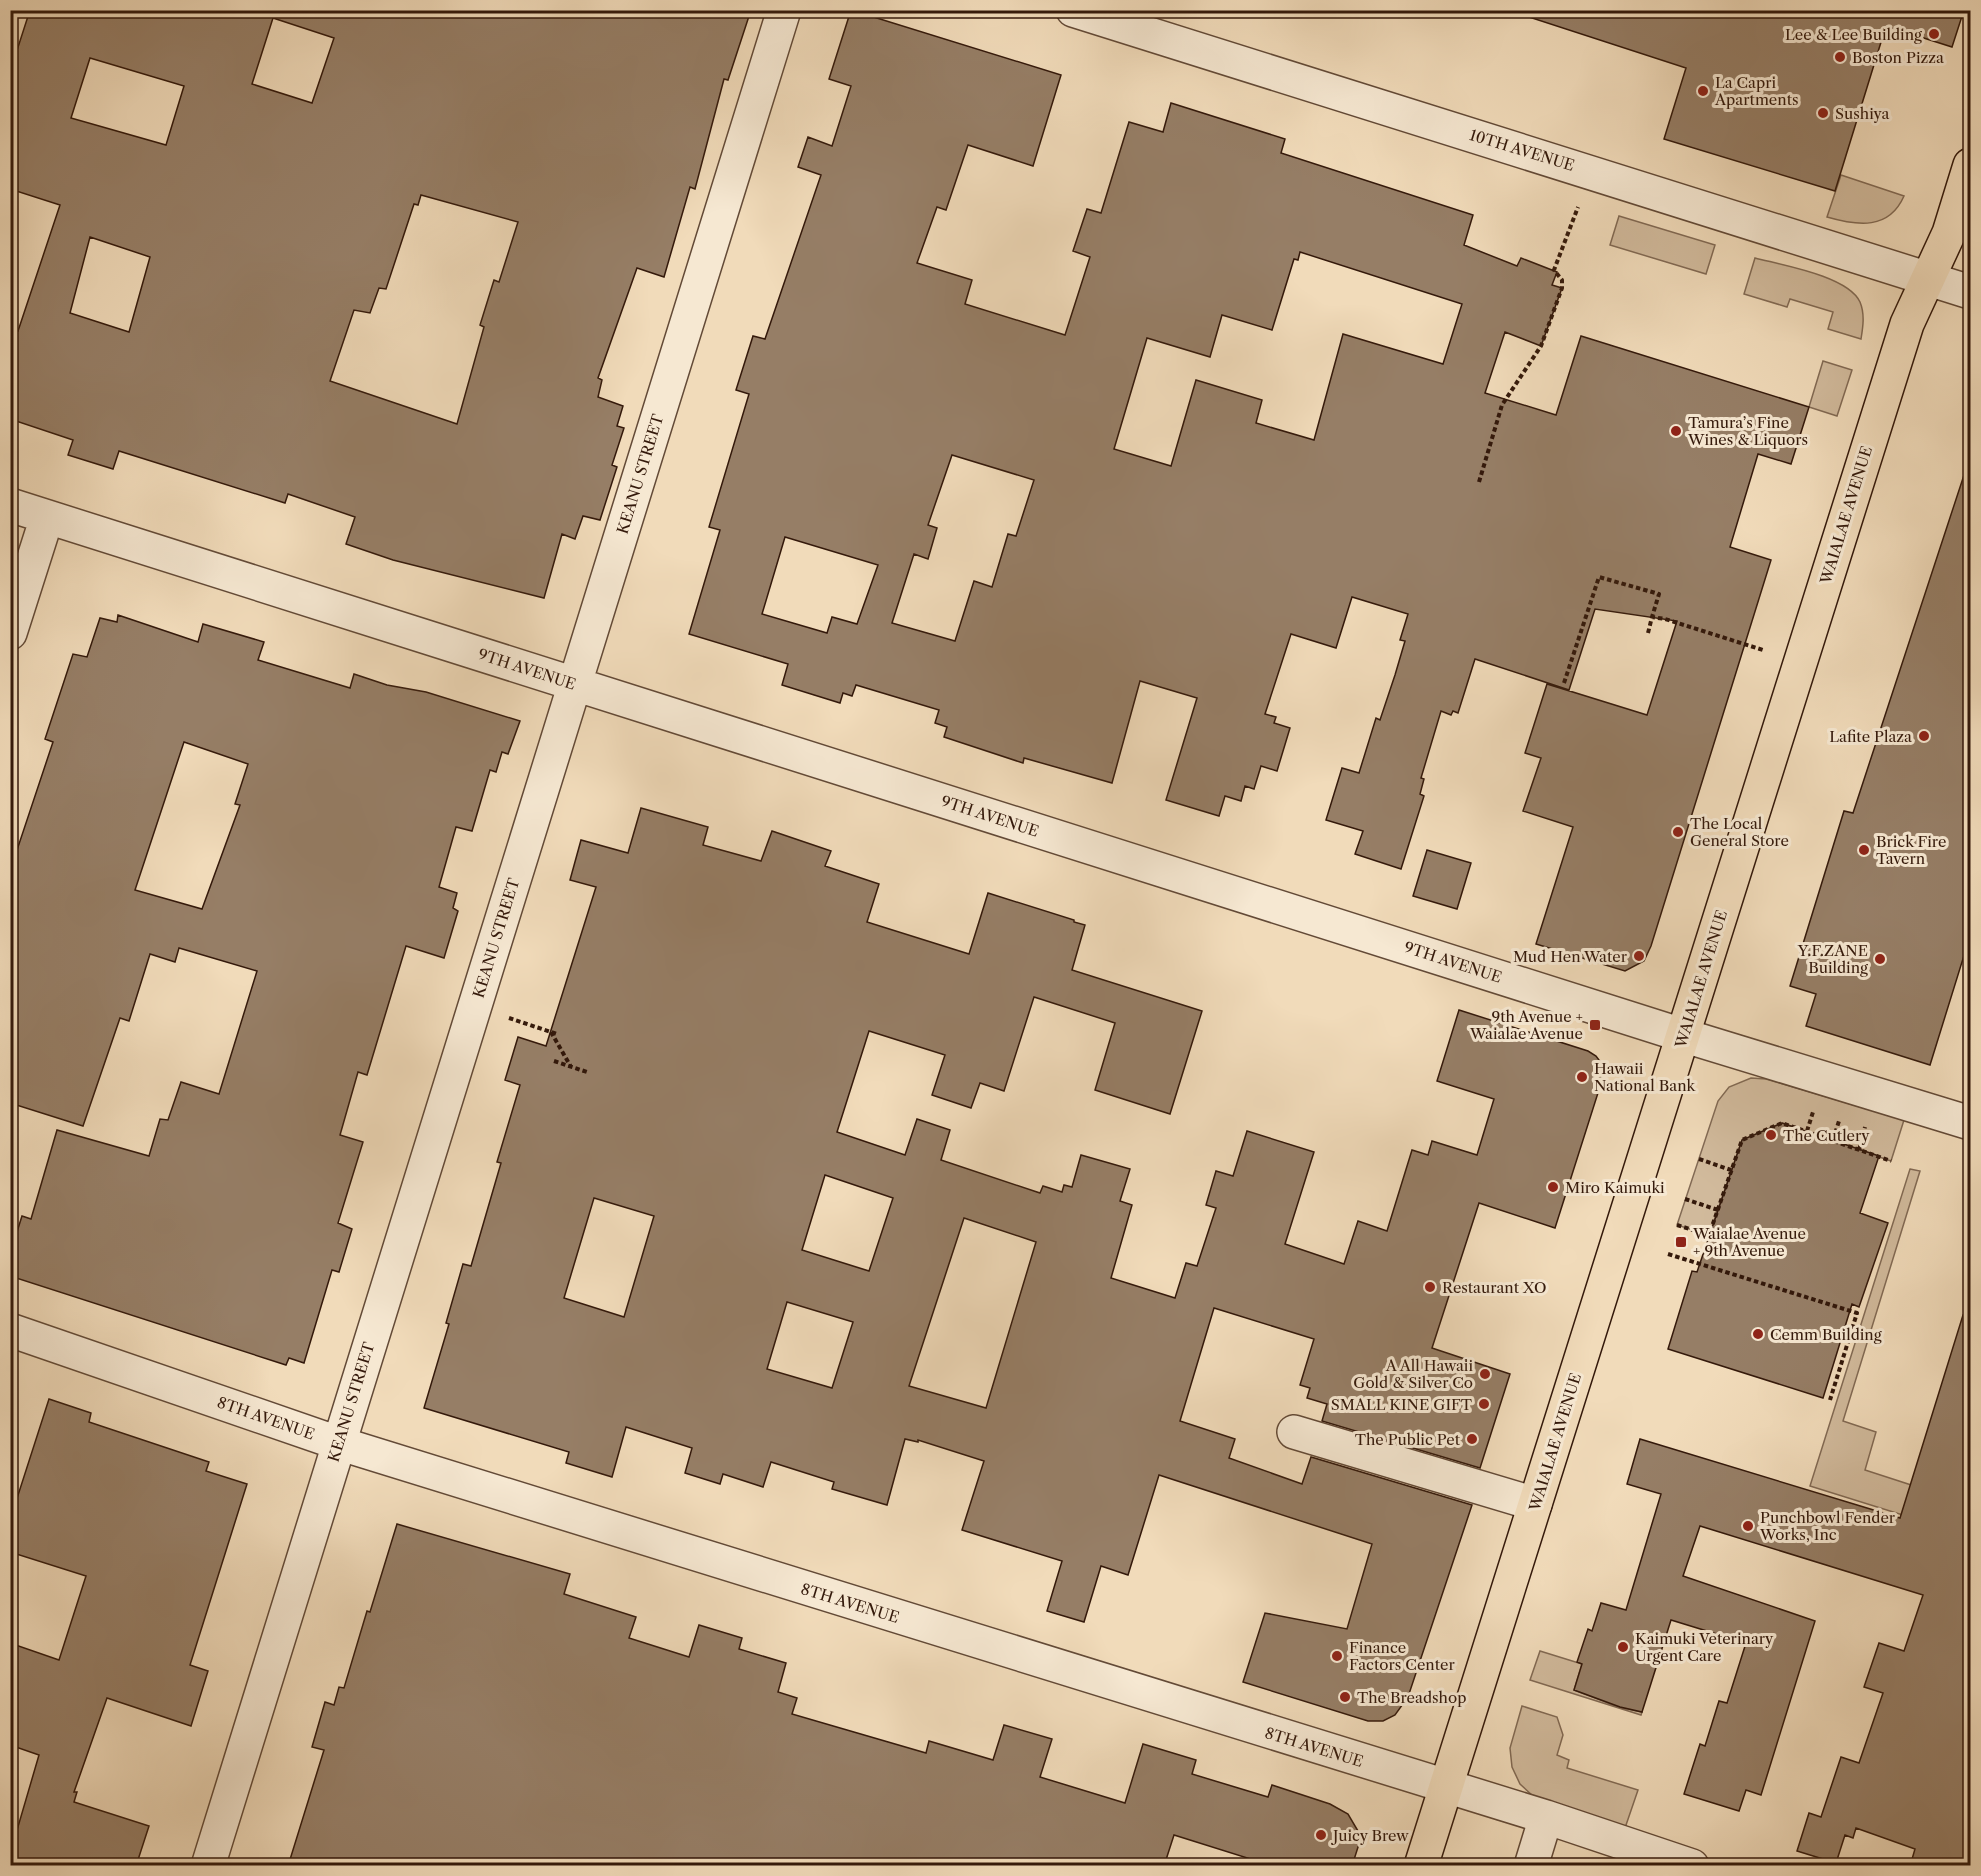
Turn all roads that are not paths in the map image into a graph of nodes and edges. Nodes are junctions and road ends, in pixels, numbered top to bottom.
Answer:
1 (784, 10) edge
2 (1073, 10) edge
3 (1971, 165) edge
4 (1929, 279) junction
5 (1971, 292) edge
6 (10, 505) edge
7 (47, 517) junction
8 (10, 633) edge
9 (575, 685) junction
10 (1683, 1035) junction
11 (1971, 1123) edge
12 (10, 1330) edge
13 (1294, 1432) dead end
14 (338, 1443) junction
15 (1535, 1504) junction
16 (1446, 1787) junction
17 (1546, 1817) junction
18 (1429, 1864) edge
19 (208, 1866) edge
20 (1531, 1866) edge
21 (1692, 1866) edge

1 - 9 street, KEANU STREET
2 - 4 street, 10TH AVENUE
3 - 4 main road, WAIALAE AVENUE
4 - 5 street, 10TH AVENUE
4 - 10 main road, WAIALAE AVENUE
6 - 7 street, 9TH AVENUE
7 - 8 street
7 - 9 street, 9TH AVENUE
9 - 10 street, 9TH AVENUE
9 - 14 street, KEANU STREET
10 - 11 street, 9TH AVENUE
10 - 15 main road, WAIALAE AVENUE
12 - 14 street, 8TH AVENUE
13 - 15 street
14 - 16 street, 8TH AVENUE
14 - 19 street, KEANU STREET
15 - 16 main road, WAIALAE AVENUE
16 - 17 street, 8TH AVENUE
16 - 18 main road, WAIALAE AVENUE
17 - 20 street
17 - 21 street, 8TH AVENUE

